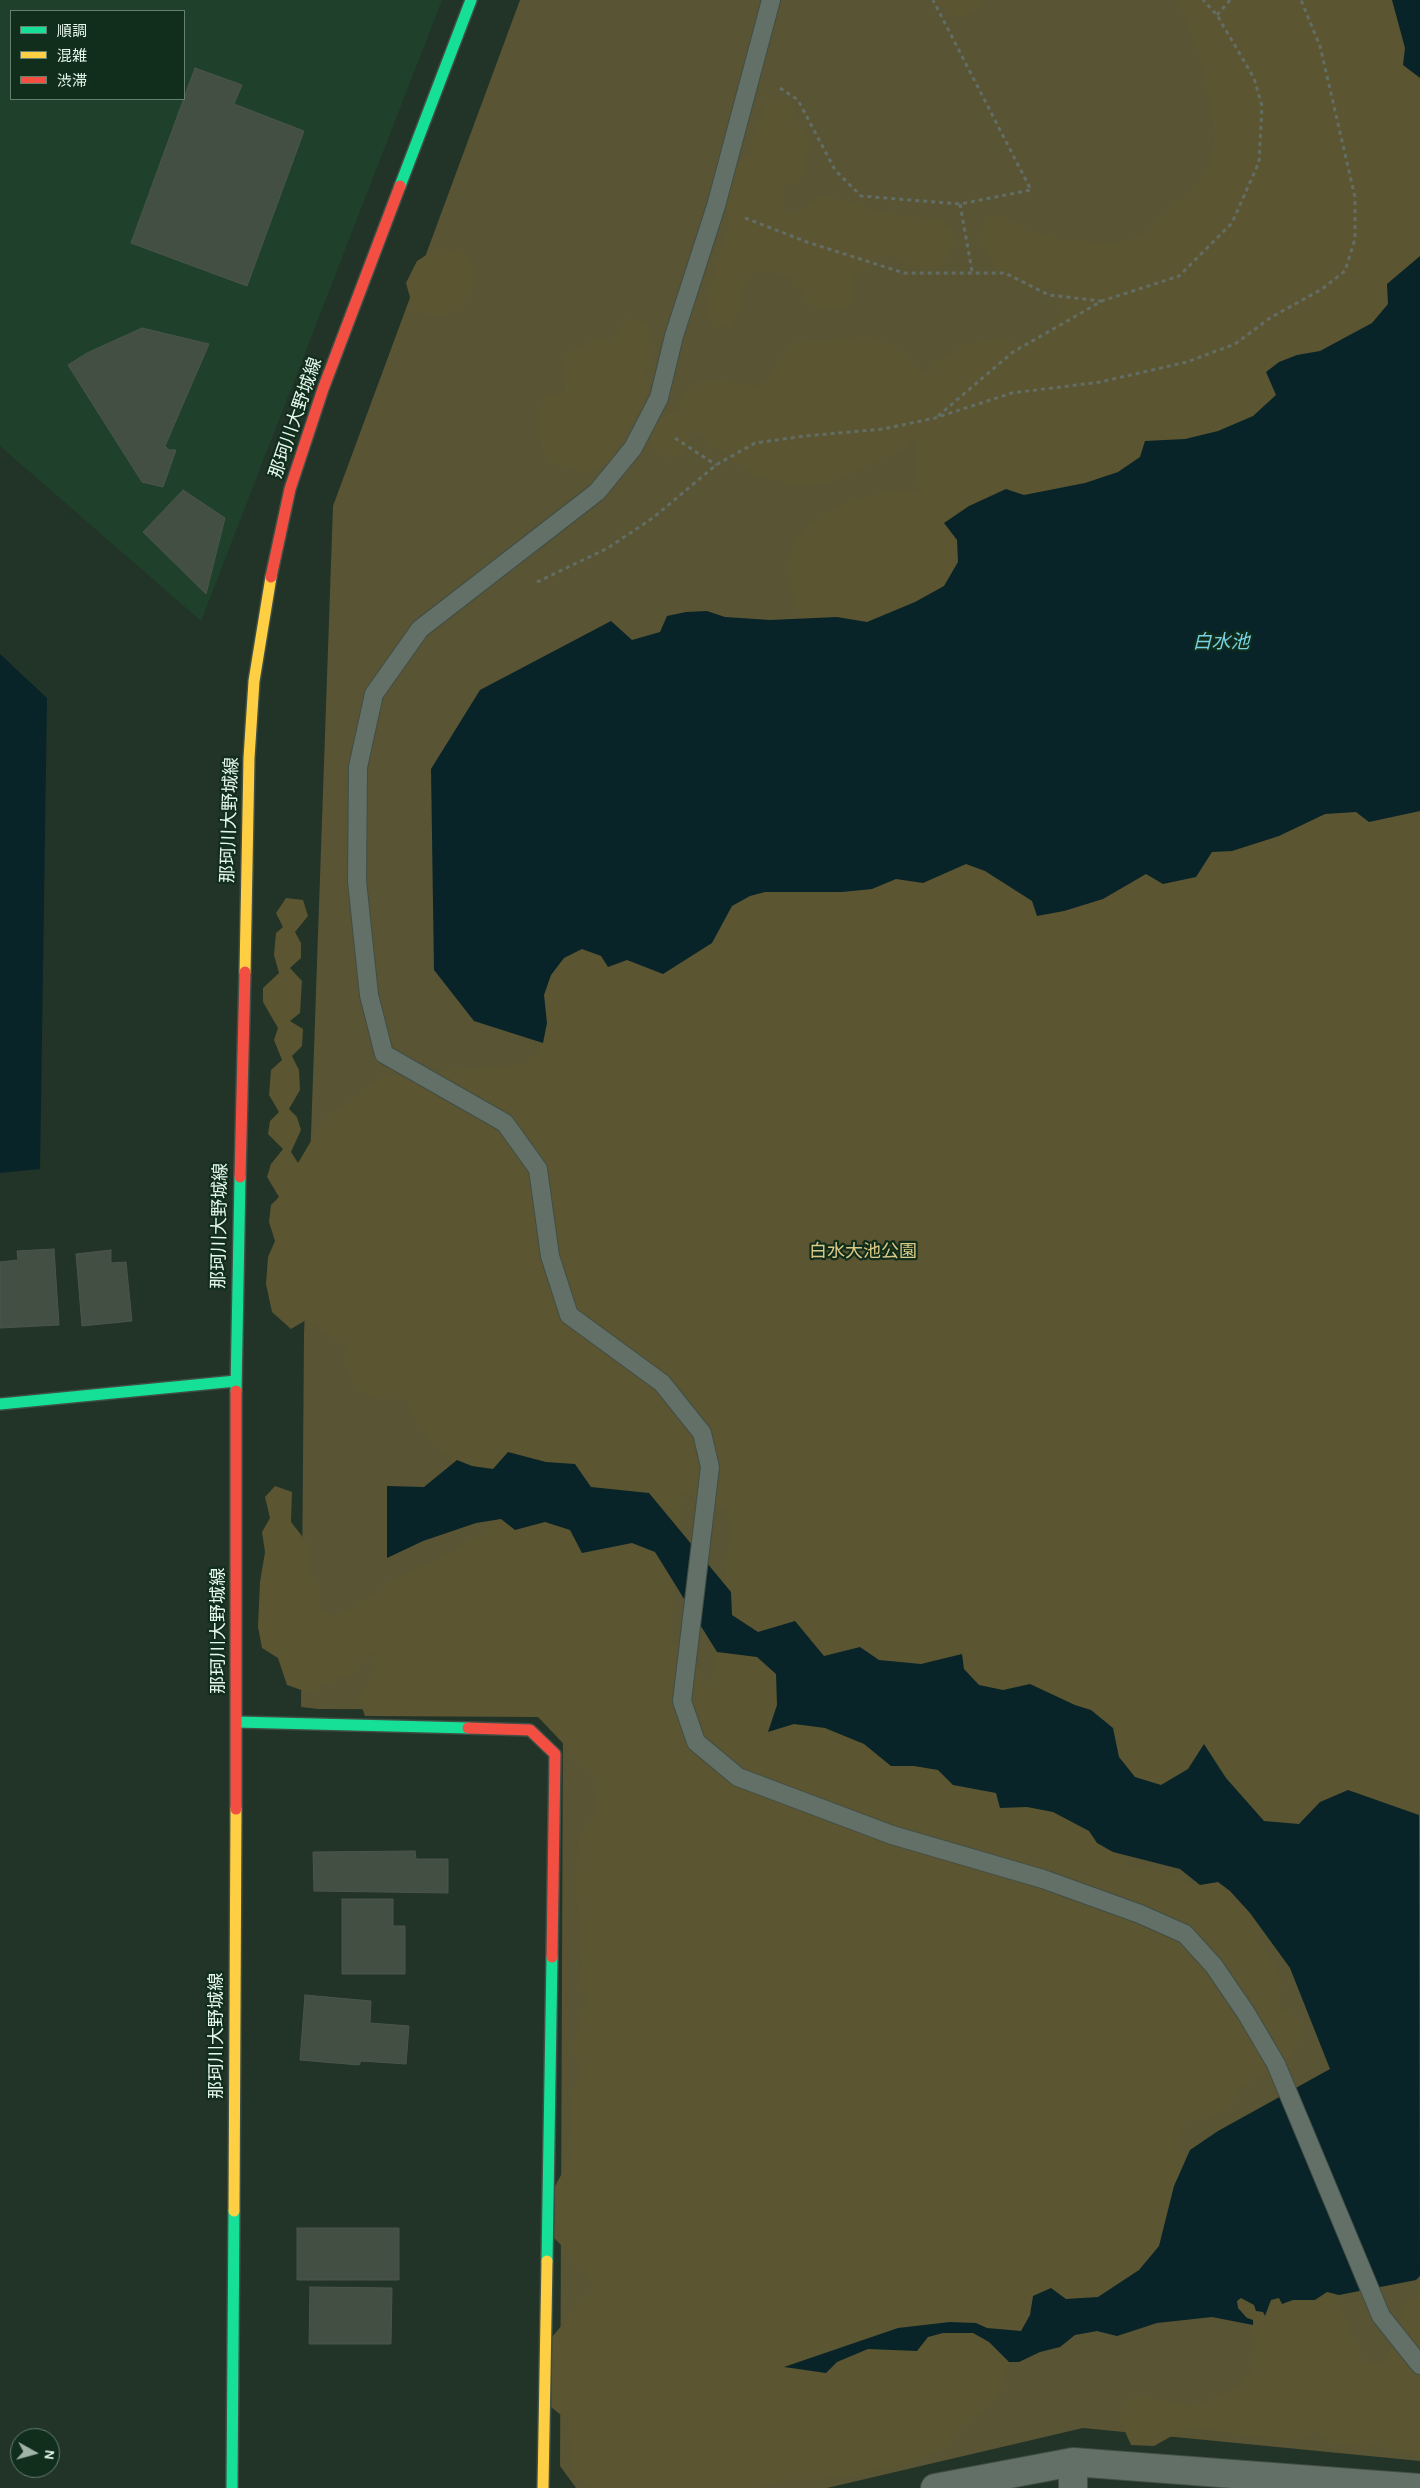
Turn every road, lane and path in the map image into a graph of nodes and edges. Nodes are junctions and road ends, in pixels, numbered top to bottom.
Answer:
1 (471, 0) edge
2 (771, 0) edge
3 (933, 0) edge
4 (1203, 0) edge
5 (1230, 0) edge
6 (1301, 0) edge
7 (1217, 16) junction
8 (751, 69) junction
9 (960, 204) junction
10 (716, 206) junction
11 (972, 271) junction
12 (1102, 301) junction
13 (936, 418) junction
14 (648, 421) junction
15 (716, 465) junction
16 (491, 576) junction
17 (236, 1381) junction
18 (0, 1404) edge
19 (237, 1722) junction
20 (1420, 2365) edge
21 (1073, 2475) edge
22 (1350, 2485) edge
23 (232, 2488) edge
24 (543, 2488) edge
25 (935, 2488) edge
26 (1420, 2488) edge

1 - 17 main road, 那珂川大野城線
2 - 8 lane
3 - 9 path
4 - 7 path
5 - 7 path
6 - 13 path
7 - 12 path
8 - 9 path
8 - 10 lane
9 - 11 path
10 - 11 path
10 - 14 lane
11 - 12 path
12 - 13 path
13 - 15 path
14 - 15 path
14 - 16 lane
15 - 16 path
16 - 20 lane
17 - 18 main road
17 - 19 main road, 那珂川大野城線
19 - 23 main road, 那珂川大野城線
19 - 24 main road
21 - 22 street
21 - 25 street
22 - 26 street

